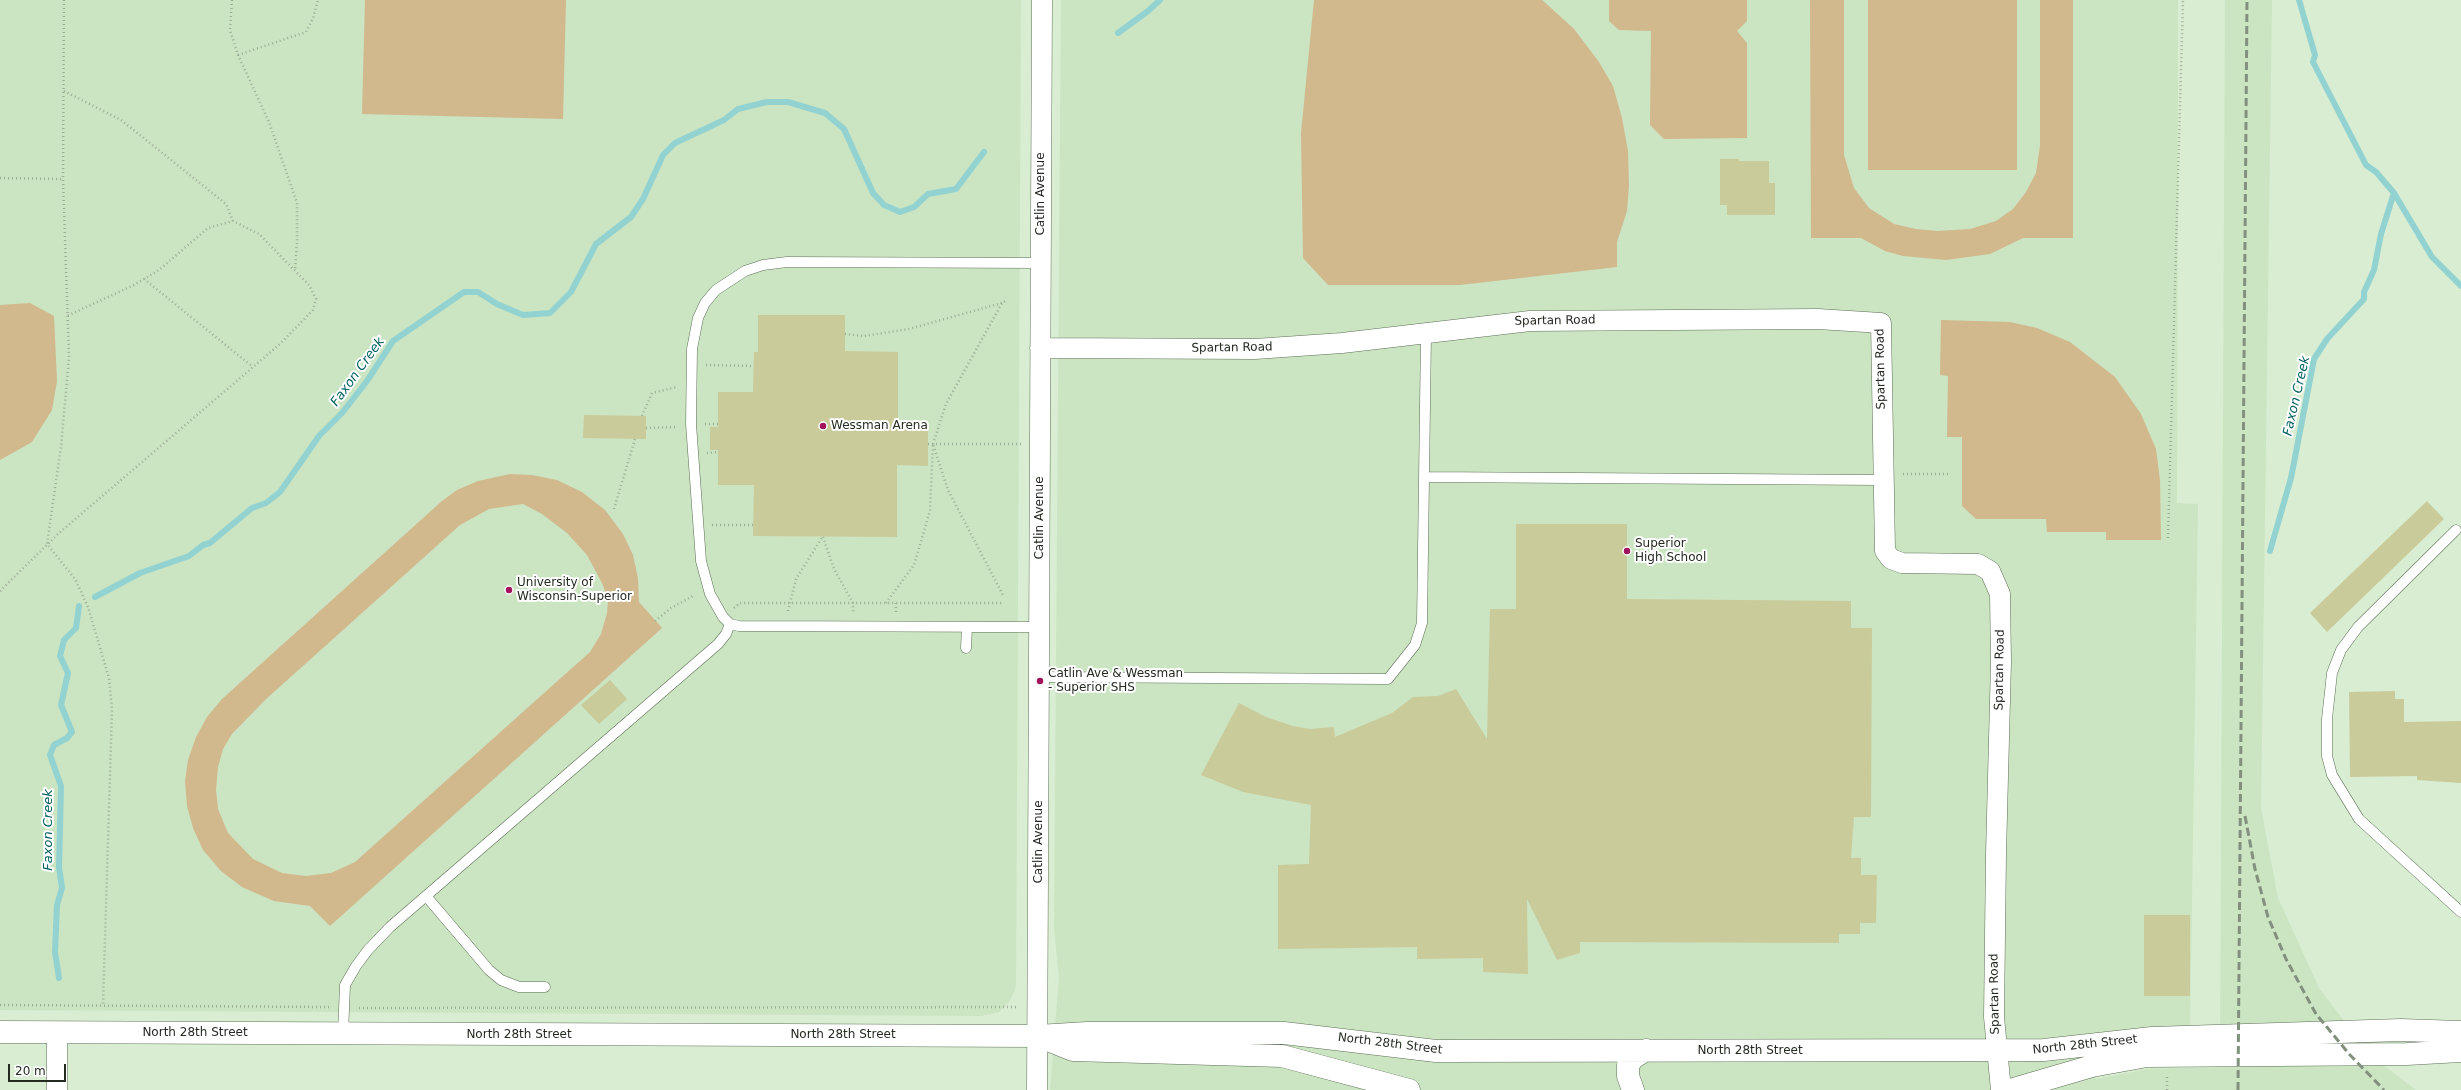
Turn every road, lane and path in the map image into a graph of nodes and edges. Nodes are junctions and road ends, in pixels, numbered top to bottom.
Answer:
1 (64, 0) edge
2 (232, 0) edge
3 (318, 0) edge
4 (1042, 0) edge
5 (2183, 0) edge
6 (238, 55) junction
7 (64, 91) junction
8 (0, 178) edge
9 (63, 179) junction
10 (233, 221) junction
11 (1041, 263) junction
12 (295, 270) junction
13 (144, 279) junction
14 (1007, 300) dead end
15 (1002, 303) junction
16 (68, 316) junction
17 (845, 334) dead end
18 (1426, 334) junction
19 (1040, 348) junction
20 (692, 365) junction
21 (754, 366) dead end
22 (253, 368) junction
23 (691, 384) junction
24 (642, 416) dead end
25 (691, 427) junction
26 (646, 428) dead end
27 (635, 439) dead end
28 (928, 444) dead end
29 (933, 444) junction
30 (1040, 444) junction
31 (1950, 474) dead end
32 (1424, 477) junction
33 (1882, 477) junction
34 (614, 508) dead end
35 (699, 524) junction
36 (753, 524) dead end
37 (2456, 530) dead end
38 (2168, 538) dead end
39 (47, 544) junction
40 (708, 588) junction
41 (0, 591) edge
42 (1004, 597) dead end
43 (789, 603) junction
44 (853, 603) junction
45 (886, 603) junction
46 (1004, 603) dead end
47 (726, 620) junction
48 (655, 621) dead end
49 (787, 626) junction
50 (853, 626) junction
51 (967, 627) junction
52 (1040, 627) junction
53 (966, 648) dead end
54 (1040, 677) junction
55 (426, 896) junction
56 (2461, 912) edge
57 (545, 987) dead end
58 (0, 1005) edge
59 (103, 1005) junction
60 (1038, 1006) junction
61 (343, 1008) junction
62 (0, 1032) edge
63 (57, 1032) junction
64 (2461, 1032) edge
65 (343, 1034) junction
66 (1038, 1036) junction
67 (1646, 1050) junction
68 (1997, 1051) junction
69 (2461, 1051) edge
70 (57, 1090) edge
71 (1037, 1090) edge
72 (1409, 1090) edge
73 (1633, 1090) edge
74 (2001, 1090) edge
75 (2010, 1090) edge

1 - 7 path
2 - 6 path
3 - 6 path
4 - 11 street, Catlin Avenue
5 - 38 path
6 - 12 path
7 - 9 path
7 - 10 path
8 - 9 path
9 - 16 path
10 - 12 path
10 - 13 path
11 - 19 street, Catlin Avenue
11 - 20 lane
12 - 22 path
13 - 16 path
13 - 22 path
14 - 15 path
15 - 17 path
15 - 29 path
16 - 39 path
18 - 19 street, Spartan Road
18 - 32 lane
18 - 33 street, Spartan Road
19 - 30 street, Catlin Avenue
20 - 21 path
20 - 23 lane
22 - 39 path
23 - 24 path
23 - 25 lane
25 - 26 path
25 - 35 lane
27 - 34 path
28 - 29 path
29 - 30 path
29 - 42 path
29 - 45 path
30 - 52 street, Catlin Avenue
31 - 33 path
32 - 33 lane
32 - 54 lane
33 - 68 street, Spartan Road
35 - 36 path
35 - 40 lane
37 - 56 lane
39 - 41 path
39 - 59 path
40 - 47 lane
40 - 48 path
43 - 44 path
43 - 44 path
43 - 47 path
43 - 49 path
44 - 45 path
44 - 50 path
45 - 46 path
47 - 49 lane
47 - 55 lane
49 - 50 lane
50 - 51 lane
51 - 52 lane
51 - 53 lane
52 - 54 street, Catlin Avenue
54 - 60 street, Catlin Avenue
55 - 57 lane
55 - 61 lane
58 - 59 path
59 - 61 path
60 - 61 path
60 - 66 street, Catlin Avenue
61 - 65 lane
62 - 63 main road, North 28th Street
63 - 65 main road, North 28th Street
63 - 70 street
64 - 68 main road, North 28th Street
65 - 66 main road, North 28th Street
66 - 67 main road, North 28th Street
66 - 71 street, Catlin Avenue
66 - 72 main road, North 28th Street
67 - 68 main road, North 28th Street
67 - 73 main road
68 - 74 street, Spartan Road
69 - 75 main road, North 28th Street

